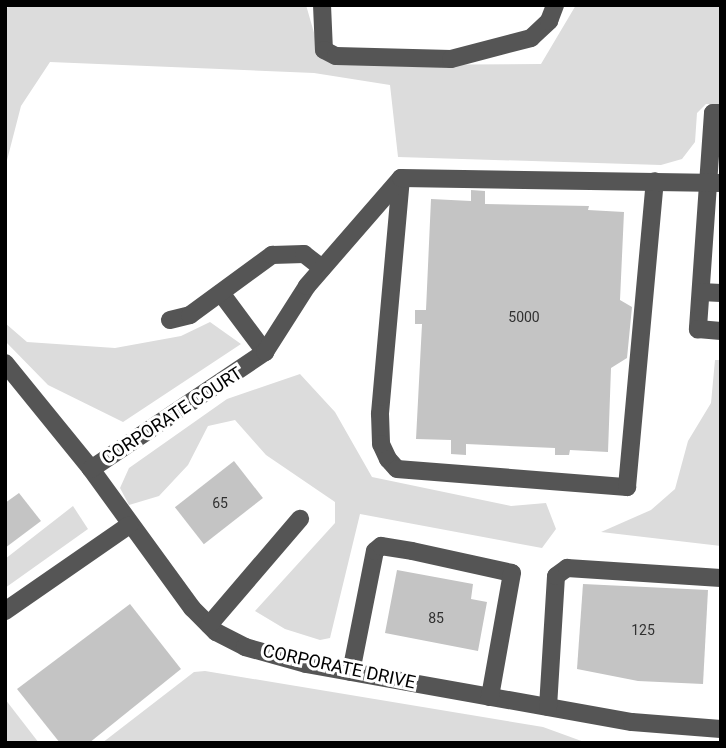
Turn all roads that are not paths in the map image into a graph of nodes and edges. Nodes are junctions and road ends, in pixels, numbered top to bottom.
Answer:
1 (322, 5) edge
2 (555, 5) edge
3 (721, 113) edge
4 (715, 149) edge
5 (399, 181) junction
6 (655, 181) junction
7 (376, 182) dead end
8 (715, 183) edge
9 (713, 218) edge
10 (712, 255) edge
11 (323, 268) junction
12 (701, 292) junction
13 (221, 293) junction
14 (721, 293) edge
15 (170, 320) dead end
16 (721, 331) edge
17 (259, 357) junction
18 (9, 375) edge
19 (91, 469) junction
20 (300, 519) dead end
21 (129, 525) junction
22 (721, 578) edge
23 (5, 611) edge
24 (209, 625) junction
25 (351, 672) junction
26 (490, 697) junction
27 (548, 707) junction
28 (717, 733) edge

1 - 2 street
3 - 4 street
4 - 8 street
5 - 6 street
5 - 6 street
5 - 7 street
5 - 11 street
6 - 8 street
8 - 9 street
9 - 10 street
10 - 12 street
11 - 13 street
11 - 17 street
12 - 14 street
12 - 16 street
13 - 15 street
13 - 17 street
17 - 19 street, CORPORATE COURT
18 - 19 street, CORPORATE DRIVE
19 - 21 street, CORPORATE DRIVE
20 - 24 street
21 - 23 street
21 - 24 street, CORPORATE DRIVE
22 - 27 street
24 - 25 street, CORPORATE DRIVE
25 - 26 street, CORPORATE DRIVE
25 - 26 street
26 - 27 street, CORPORATE DRIVE
27 - 28 street, CORPORATE DRIVE

